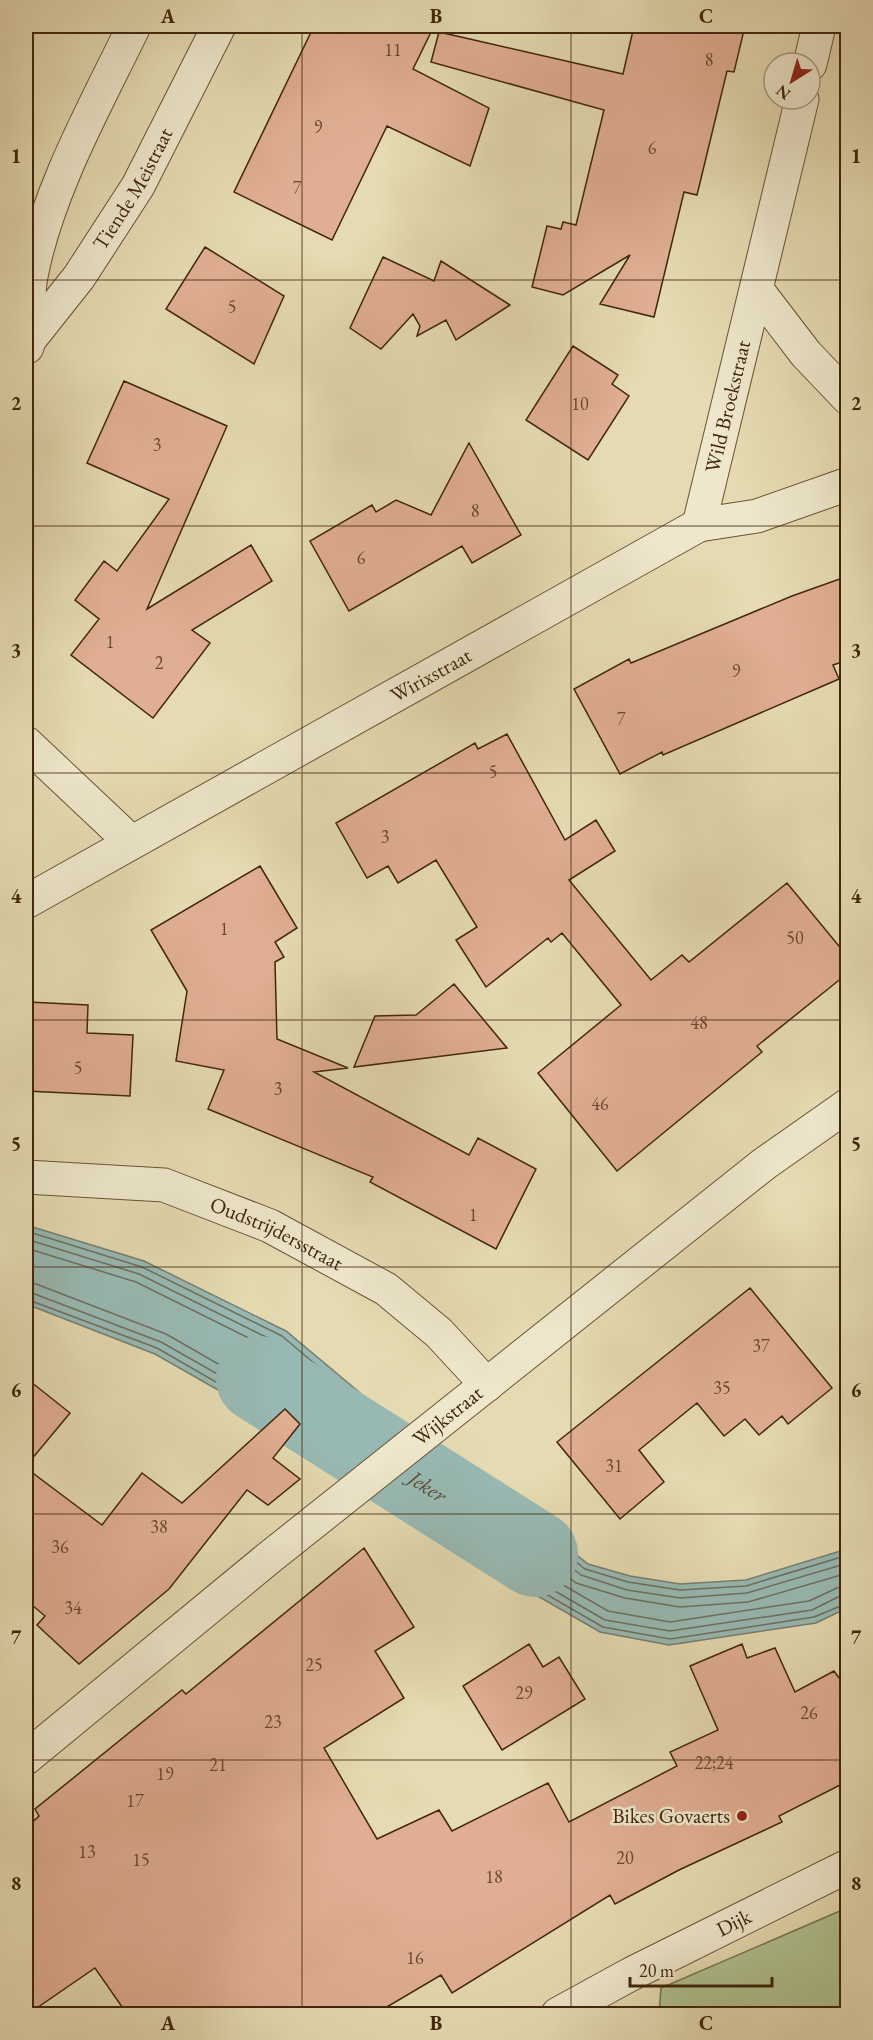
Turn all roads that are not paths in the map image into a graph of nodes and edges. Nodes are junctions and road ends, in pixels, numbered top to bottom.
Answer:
1 (134, 26) edge
2 (219, 26) edge
3 (819, 26) edge
4 (813, 51) edge
5 (799, 111) edge
6 (757, 290) junction
7 (27, 346) edge
8 (848, 398) edge
9 (848, 484) edge
10 (699, 525) junction
11 (26, 742) edge
12 (131, 842) junction
13 (26, 902) edge
14 (848, 1106) edge
15 (26, 1177) edge
16 (487, 1385) junction
17 (26, 1758) edge
18 (848, 1866) edge
19 (558, 2014) edge

1 - 7 street, Tiende Meistraat
2 - 7 street, Tiende Meistraat
3 - 4 street
5 - 6 street, Wild Broekstraat
6 - 8 street
6 - 10 street, Wild Broekstraat
9 - 10 street, Wirixstraat
10 - 12 street, Wirixstraat
11 - 12 street
12 - 13 street, Wirixstraat
14 - 16 street, Wijkstraat
15 - 16 street, Oudstrijdersstraat
16 - 17 street, Wijkstraat
18 - 19 street, Dijk

